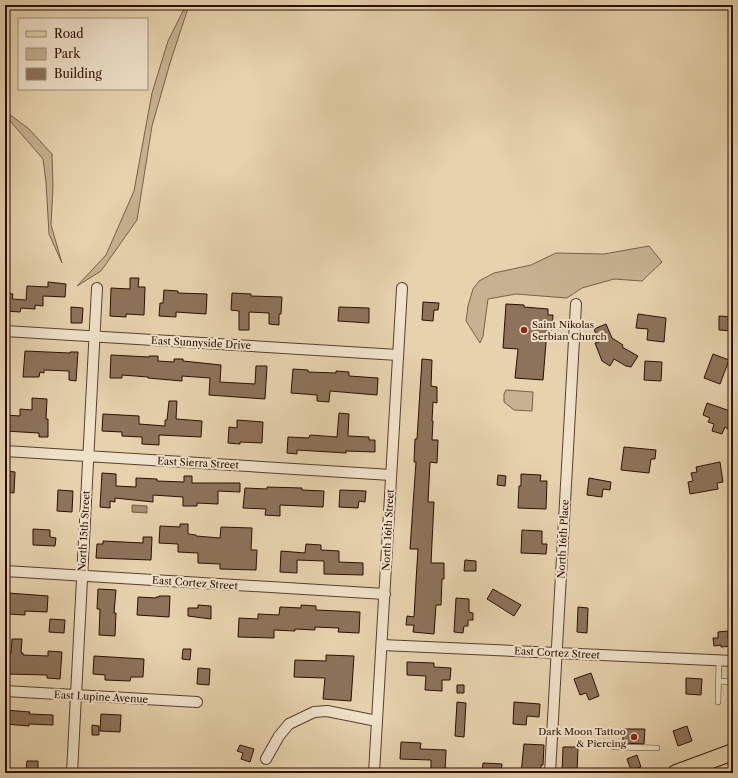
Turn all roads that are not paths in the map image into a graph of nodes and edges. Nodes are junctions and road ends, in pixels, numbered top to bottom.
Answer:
1 (97, 288) dead end
2 (402, 288) dead end
3 (576, 304) dead end
4 (5, 331) edge
5 (95, 337) junction
6 (398, 355) junction
7 (5, 451) edge
8 (88, 456) junction
9 (391, 475) junction
10 (5, 571) edge
11 (82, 576) junction
12 (385, 594) junction
13 (382, 645) junction
14 (557, 653) junction
15 (719, 660) junction
16 (733, 661) edge
17 (719, 681) junction
18 (733, 682) edge
19 (5, 691) edge
20 (76, 695) junction
21 (197, 702) dead end
22 (718, 702) dead end
23 (377, 721) junction
24 (614, 747) dead end
25 (657, 748) dead end
26 (733, 752) edge
27 (266, 759) dead end
28 (72, 773) edge
29 (374, 773) edge
30 (550, 773) edge
31 (676, 773) edge

1 - 5 street, North 15th Street
2 - 6 street, North 16th Street
3 - 14 street, North 16th Place
4 - 5 street, East Sunnyside Drive
5 - 6 street, East Sunnyside Drive
5 - 8 street, North 15th Street
6 - 9 street, North 16th Street
7 - 8 street, East Sierra Street
8 - 9 street, East Sierra Street
8 - 11 street, North 15th Street
9 - 12 street, North 16th Street
10 - 11 street, East Cortez Street
11 - 12 street, East Cortez Street
11 - 20 street, North 15th Street
12 - 13 street, North 16th Street
13 - 14 street, East Cortez Street
13 - 23 street, North 16th Street
14 - 15 street, East Cortez Street
14 - 30 street, North 16th Place
15 - 16 street, East Cortez Street
15 - 17 lane
17 - 18 lane
17 - 22 lane
19 - 20 street, East Lupine Avenue
20 - 21 street, East Lupine Avenue
20 - 28 street, North 15th Street
23 - 27 street
23 - 29 street, North 16th Street
24 - 25 lane
26 - 31 main road

